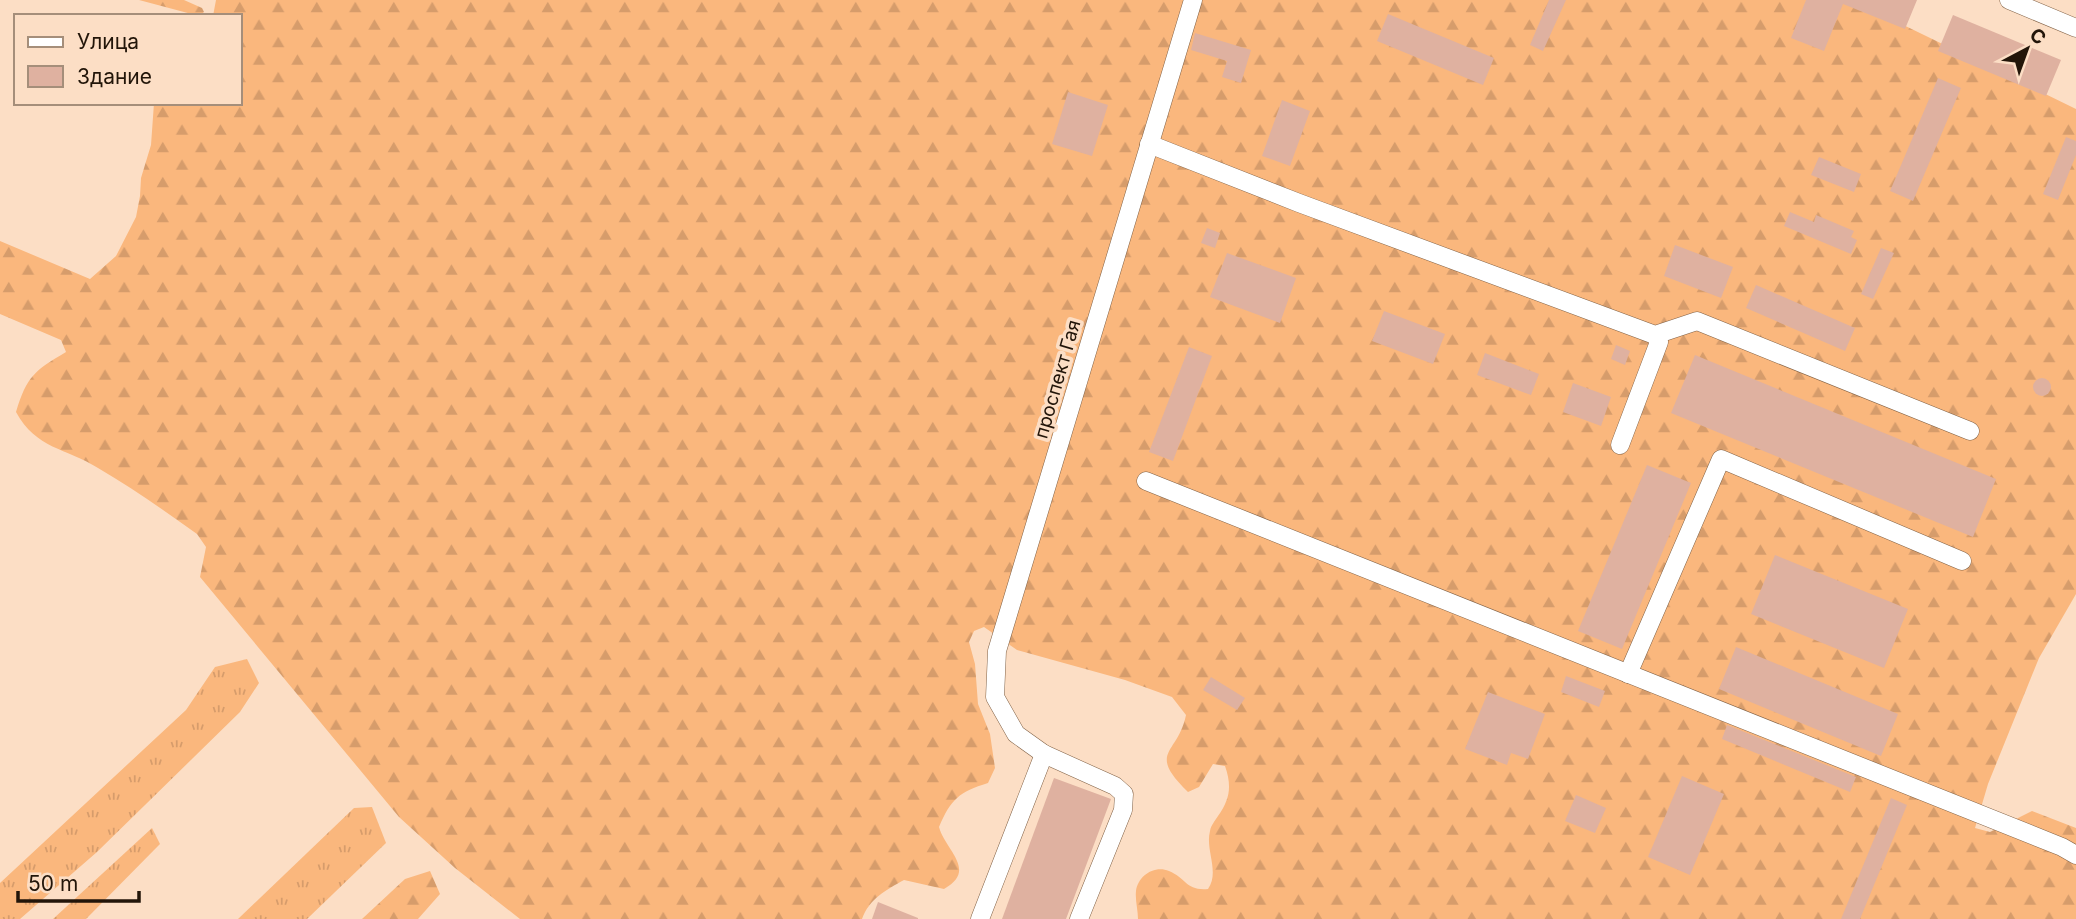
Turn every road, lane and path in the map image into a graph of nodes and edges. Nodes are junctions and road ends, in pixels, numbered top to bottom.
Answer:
1 (1193, 0) edge
2 (2009, 0) edge
3 (2076, 28) edge
4 (1149, 144) junction
5 (1656, 335) junction
6 (1970, 431) dead end
7 (1620, 446) dead end
8 (1146, 481) dead end
9 (1962, 561) dead end
10 (1628, 674) junction
11 (1044, 754) junction
12 (2076, 855) edge
13 (980, 919) edge
14 (1079, 919) edge

1 - 4 street, проспект Гая
2 - 3 street
4 - 5 street
4 - 11 street, проспект Гая
5 - 6 street
5 - 7 street
8 - 10 street
9 - 10 street
10 - 12 street
11 - 13 street
11 - 14 street, проспект Гая

